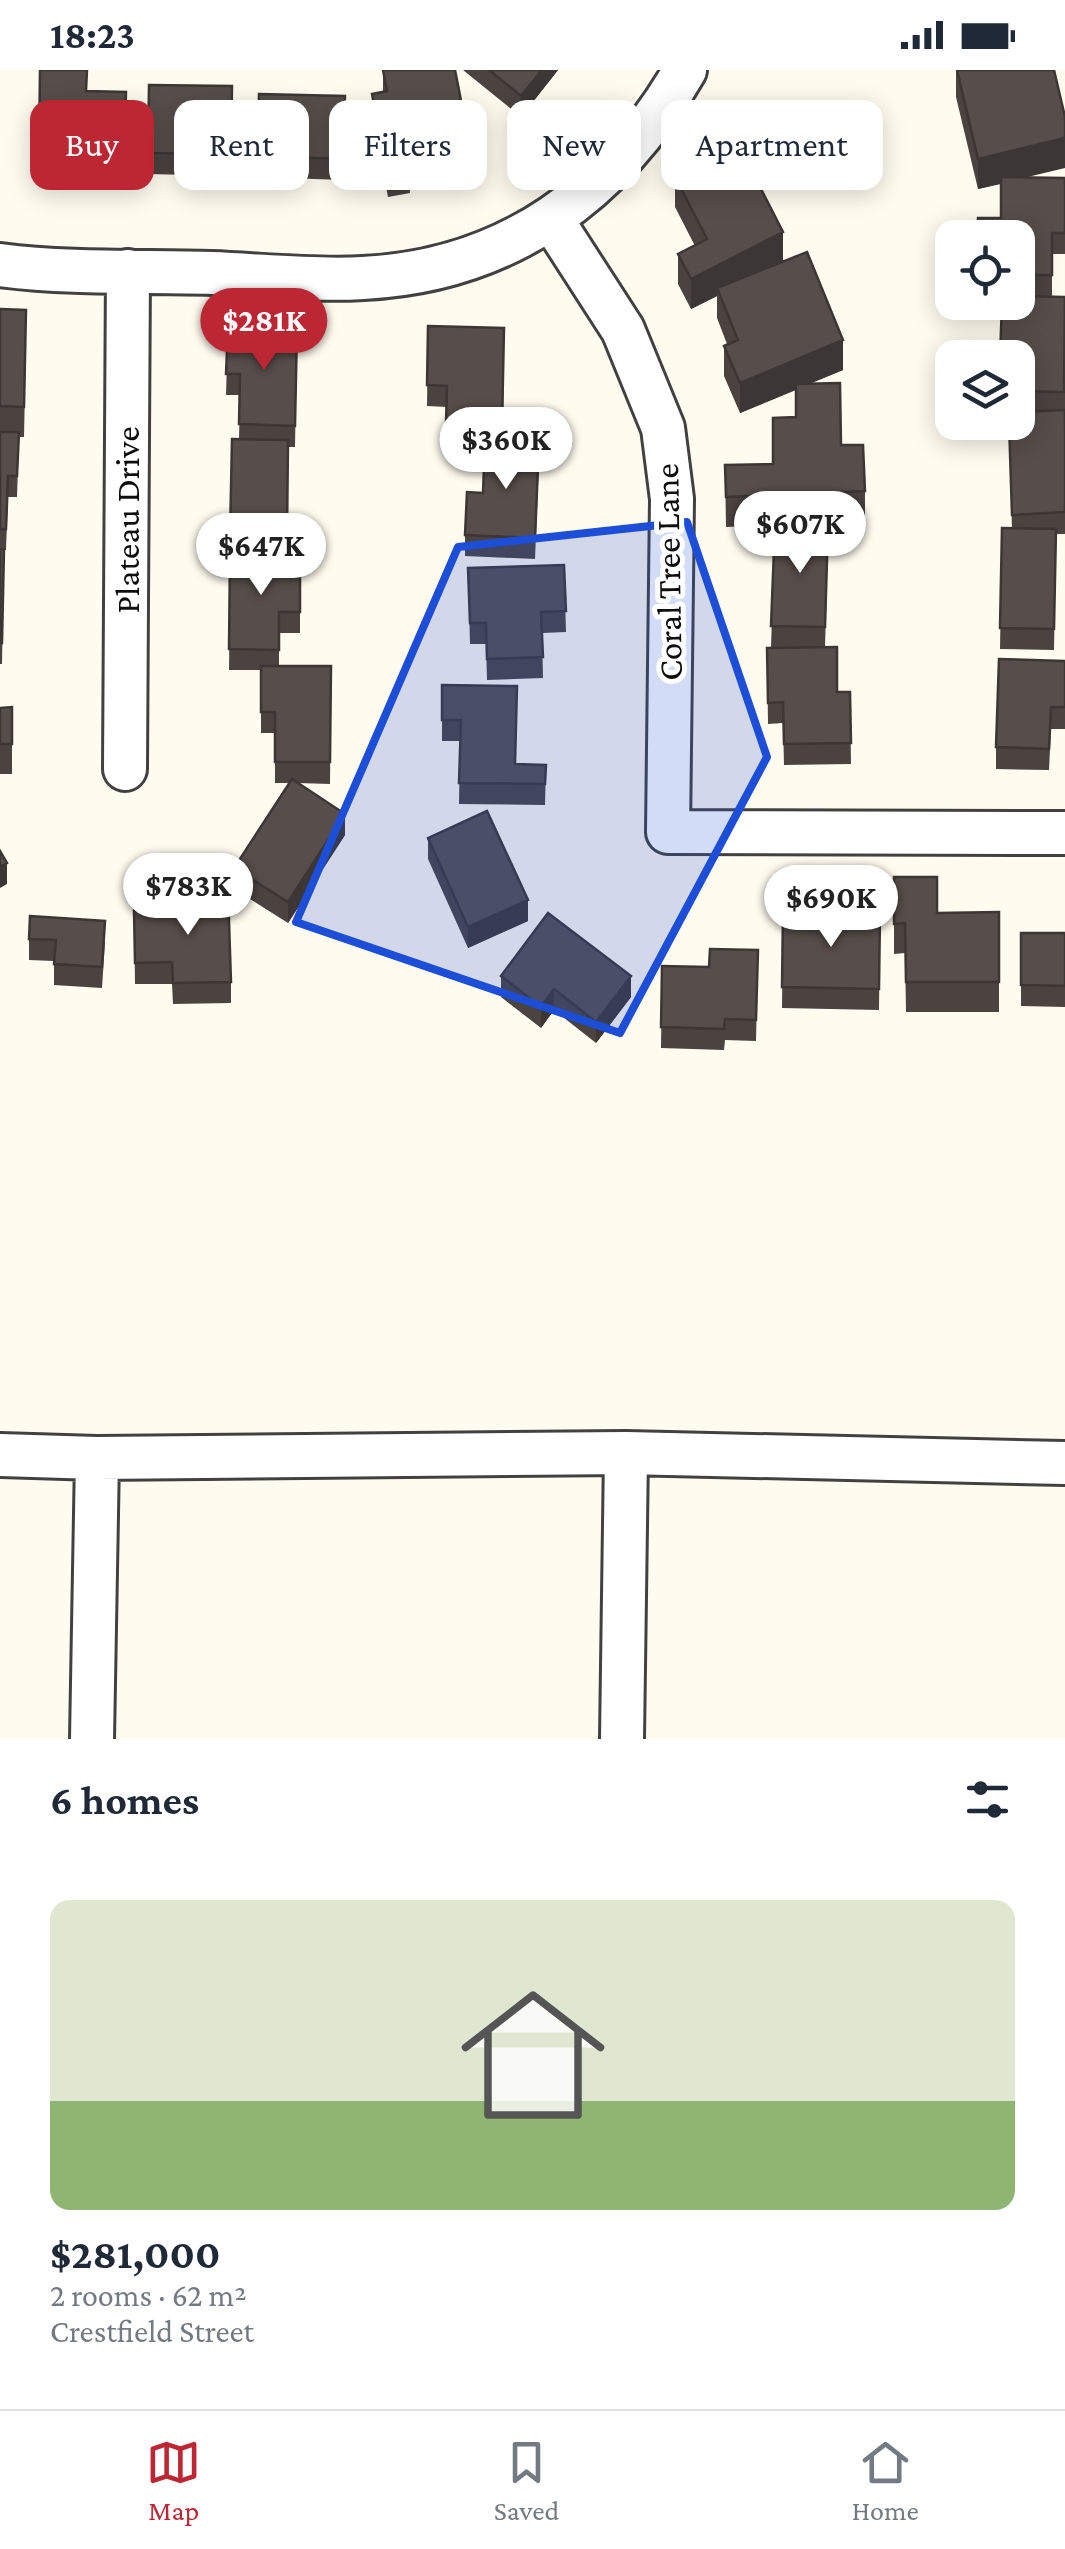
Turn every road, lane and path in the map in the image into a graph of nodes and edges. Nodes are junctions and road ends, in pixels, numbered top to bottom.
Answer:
1 (685, 70) edge
2 (552, 220) junction
3 (0, 265) edge
4 (128, 270) junction
5 (125, 769) dead end
6 (1065, 833) edge
7 (626, 1453) junction
8 (0, 1455) edge
9 (97, 1458) junction
10 (1065, 1463) edge
11 (92, 1739) edge
12 (622, 1739) edge

1 - 2 street
2 - 4 street
2 - 6 street, Coral Tree Lane
3 - 4 street
4 - 5 street, Plateau Drive
7 - 9 street
7 - 10 street
7 - 12 street
8 - 9 street
9 - 11 street

